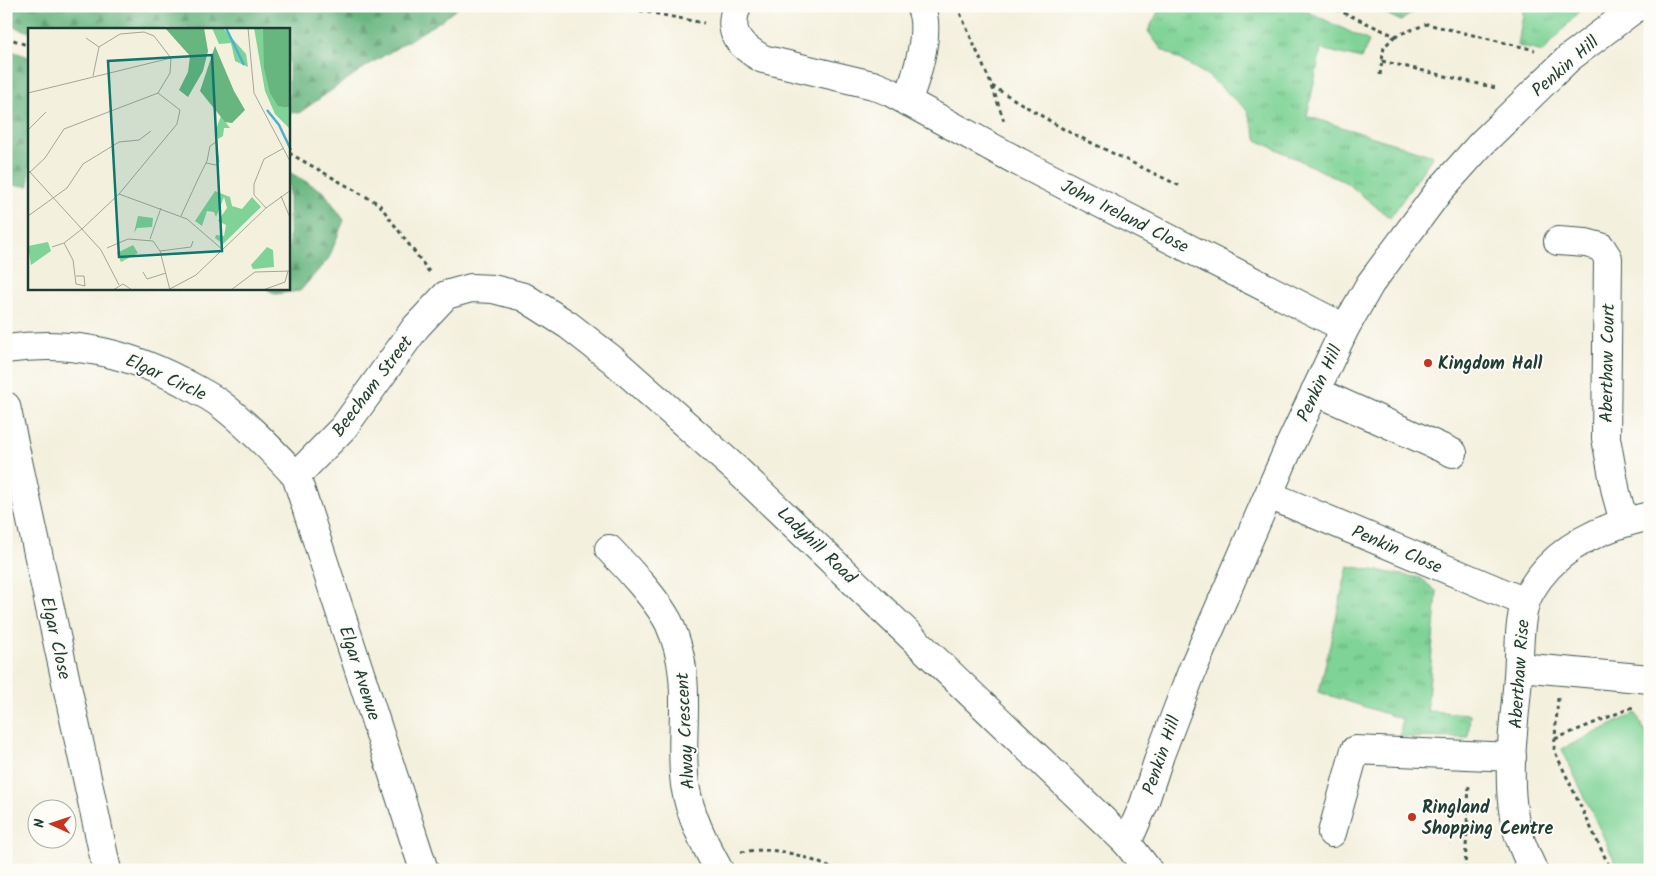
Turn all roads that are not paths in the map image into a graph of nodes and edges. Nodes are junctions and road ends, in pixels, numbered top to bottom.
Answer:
1 (737, 6) edge
2 (920, 6) edge
3 (1638, 6) edge
4 (907, 102) junction
5 (1558, 241) dead end
6 (446, 295) joint
7 (1345, 328) junction
8 (6, 350) edge
9 (1315, 391) junction
10 (6, 406) edge
11 (1453, 453) dead end
12 (296, 476) junction
13 (1269, 495) junction
14 (1637, 519) edge
15 (609, 549) dead end
16 (1525, 602) junction
17 (1519, 667) junction
18 (1650, 679) edge
19 (1512, 758) junction
20 (1332, 833) dead end
21 (1127, 843) junction
22 (717, 866) edge
23 (107, 870) edge
24 (424, 870) edge
25 (1148, 870) edge
26 (1533, 870) edge

1 - 4 street, John Ireland Close
2 - 4 street
3 - 7 street, Penkin Hill
4 - 7 street, John Ireland Close
5 - 14 street, Aberthaw Court
6 - 12 street, Beecham Street
6 - 21 street, Ladyhill Road
7 - 9 street, Penkin Hill
8 - 12 street, Elgar Circle
9 - 11 street
9 - 13 street, Penkin Hill
10 - 23 street, Elgar Close
12 - 24 street, Elgar Avenue
13 - 16 street, Penkin Close
13 - 21 street, Penkin Hill
14 - 16 street, Aberthaw Rise
15 - 22 street, Alway Crescent
16 - 17 street, Aberthaw Rise
17 - 18 street
17 - 19 street, Aberthaw Rise
19 - 20 street
19 - 26 street, Aberthaw Rise
21 - 25 street, Ladyhill Road

